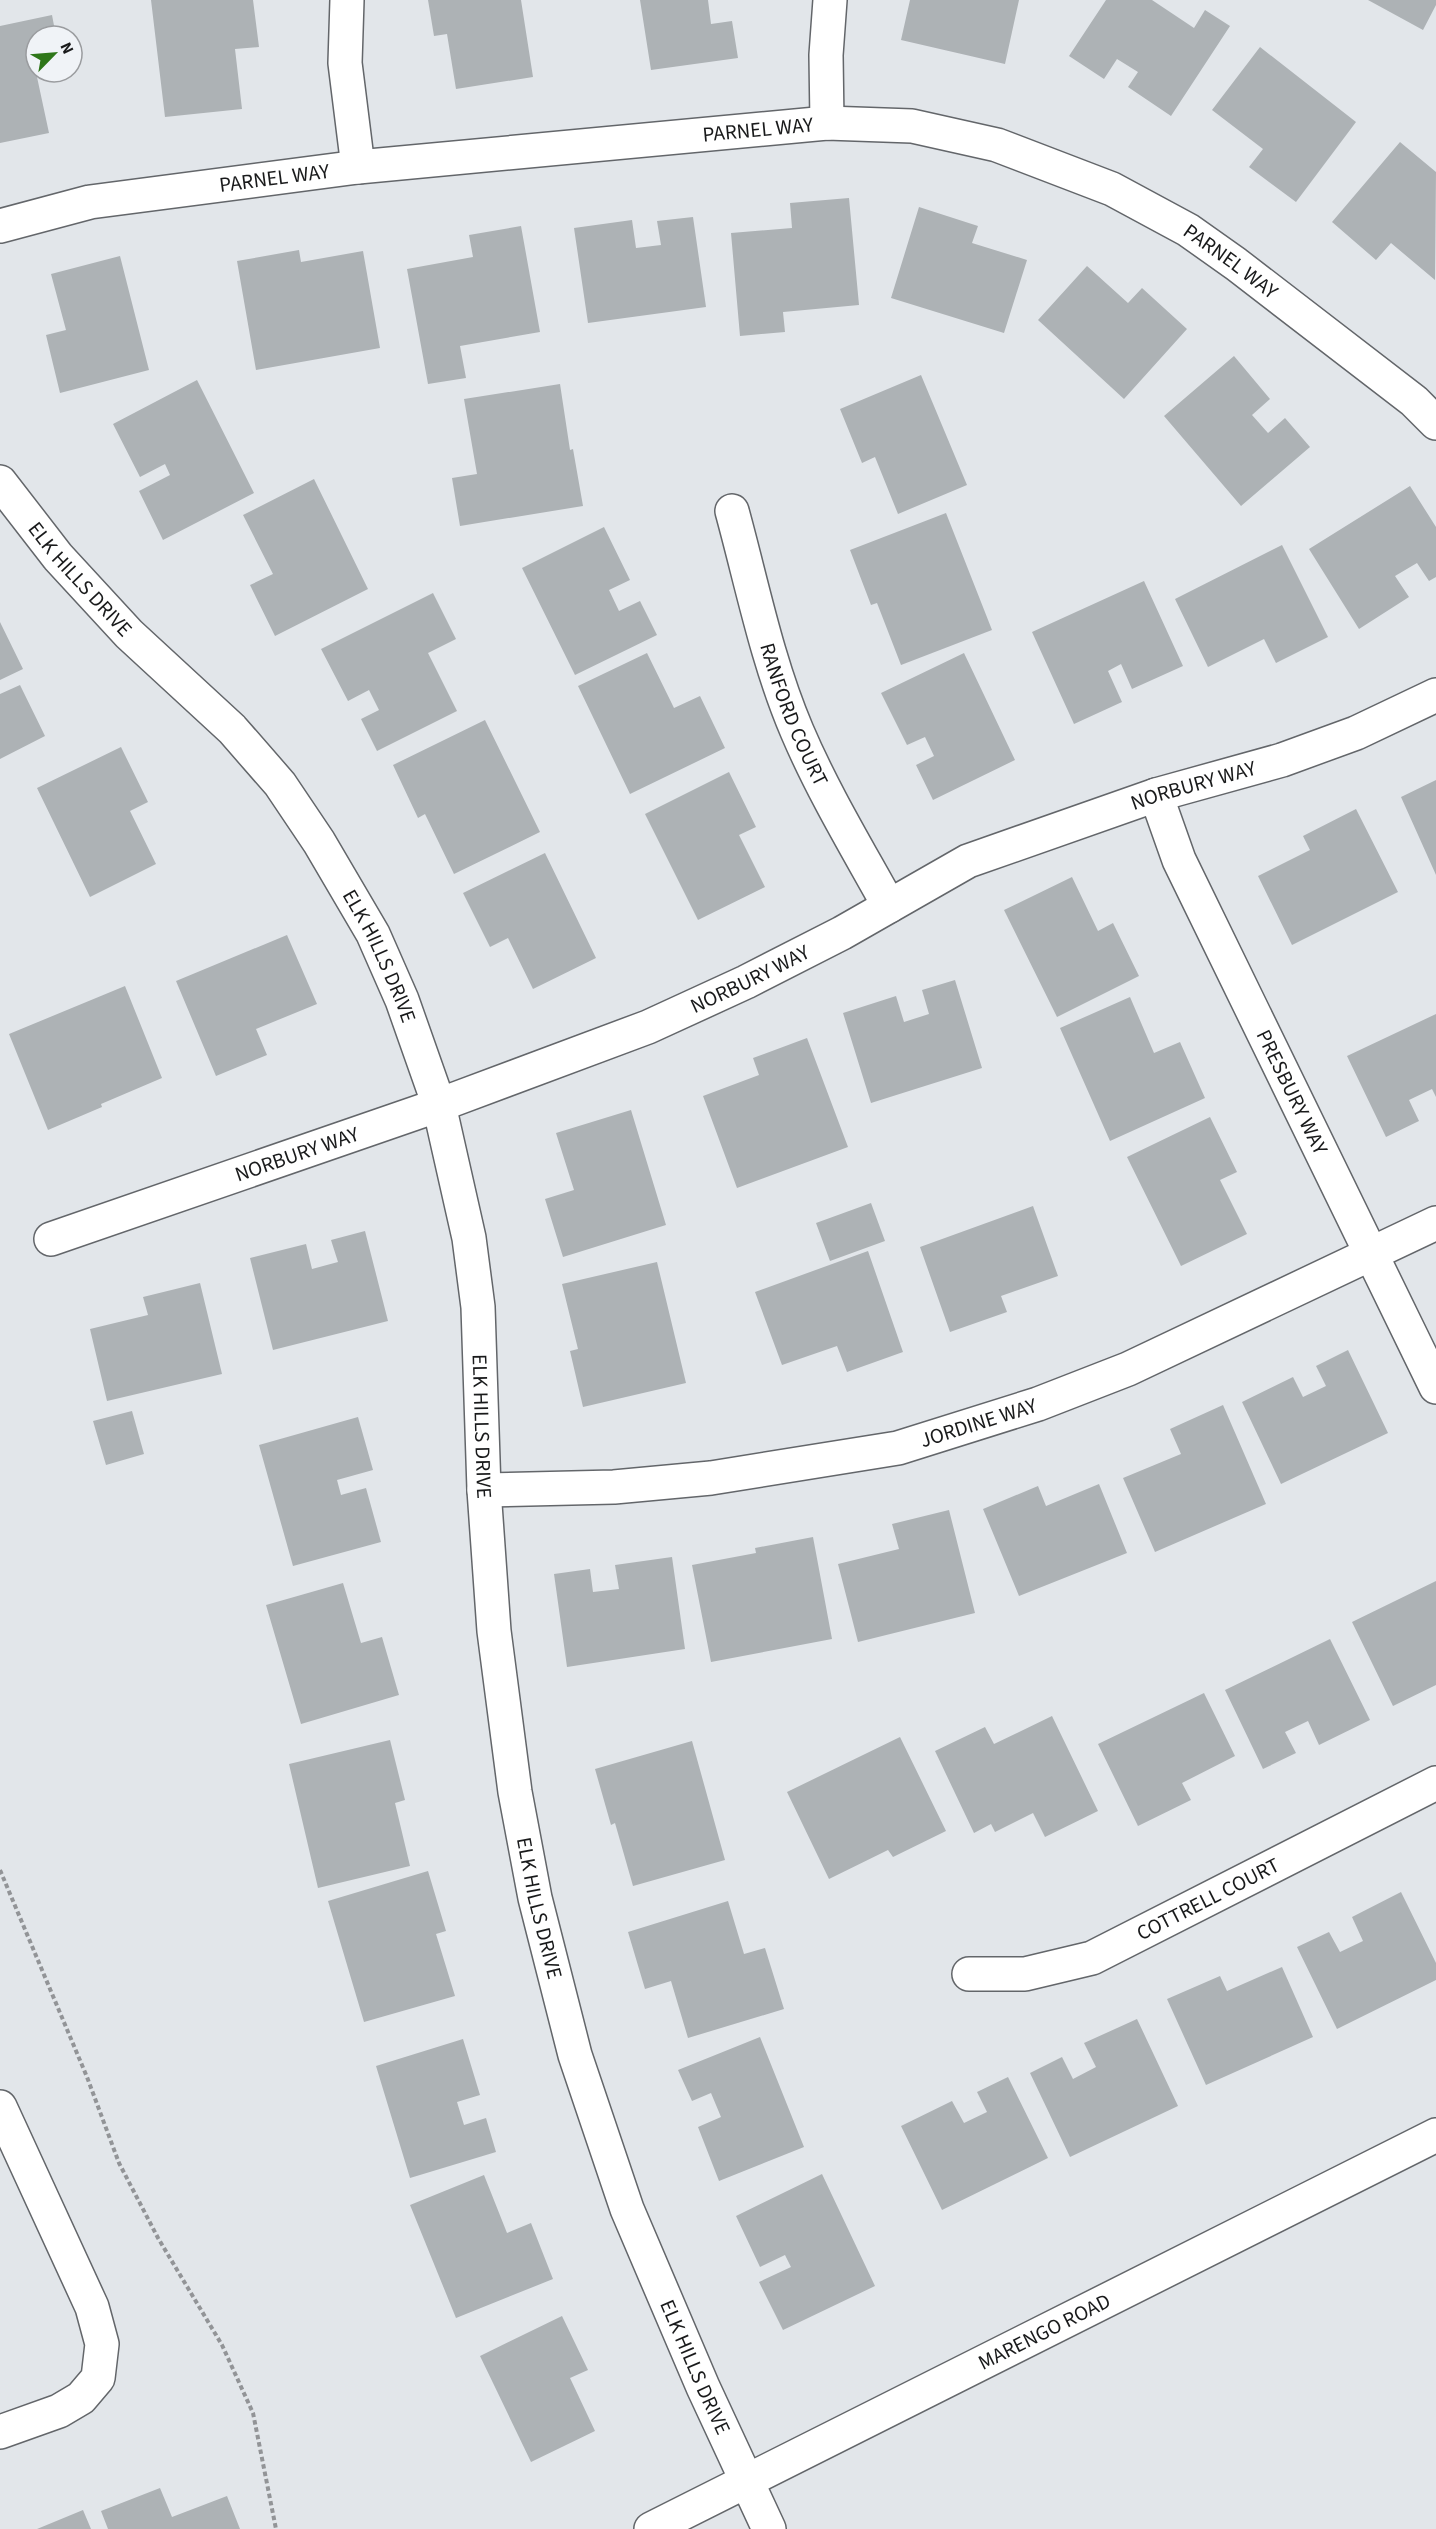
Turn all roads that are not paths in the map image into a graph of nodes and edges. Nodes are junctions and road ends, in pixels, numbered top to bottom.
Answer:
1 (347, 0) edge
2 (830, 0) edge
3 (827, 123) junction
4 (358, 166) junction
5 (0, 226) edge
6 (1436, 423) edge
7 (0, 482) edge
8 (732, 511) dead end
9 (1436, 695) edge
10 (1156, 795) junction
11 (889, 906) junction
12 (439, 1105) junction
13 (1436, 1223) edge
14 (51, 1239) dead end
15 (1373, 1255) junction
16 (1436, 1387) edge
17 (484, 1490) junction
18 (1436, 1784) edge
19 (969, 1974) dead end
20 (0, 2107) edge
21 (1436, 2135) edge
22 (0, 2432) edge
23 (746, 2482) junction
24 (651, 2529) edge
25 (769, 2529) edge

1 - 4 street
2 - 3 street
3 - 4 street, PARNEL WAY
3 - 6 street, PARNEL WAY
4 - 5 street, PARNEL WAY
7 - 12 street, ELK HILLS DRIVE
8 - 11 street, RANFORD COURT
9 - 10 street, NORBURY WAY
10 - 11 street, NORBURY WAY
10 - 15 street, PRESBURY WAY
11 - 12 street, NORBURY WAY
12 - 14 street, NORBURY WAY
12 - 17 street, ELK HILLS DRIVE
13 - 15 street, JORDINE WAY
15 - 16 street, PRESBURY WAY
15 - 17 street, JORDINE WAY
17 - 23 street, ELK HILLS DRIVE
18 - 19 street, COTTRELL COURT
20 - 22 street
21 - 23 street, MARENGO ROAD
23 - 24 street, MARENGO ROAD
23 - 25 street, ELK HILLS DRIVE

